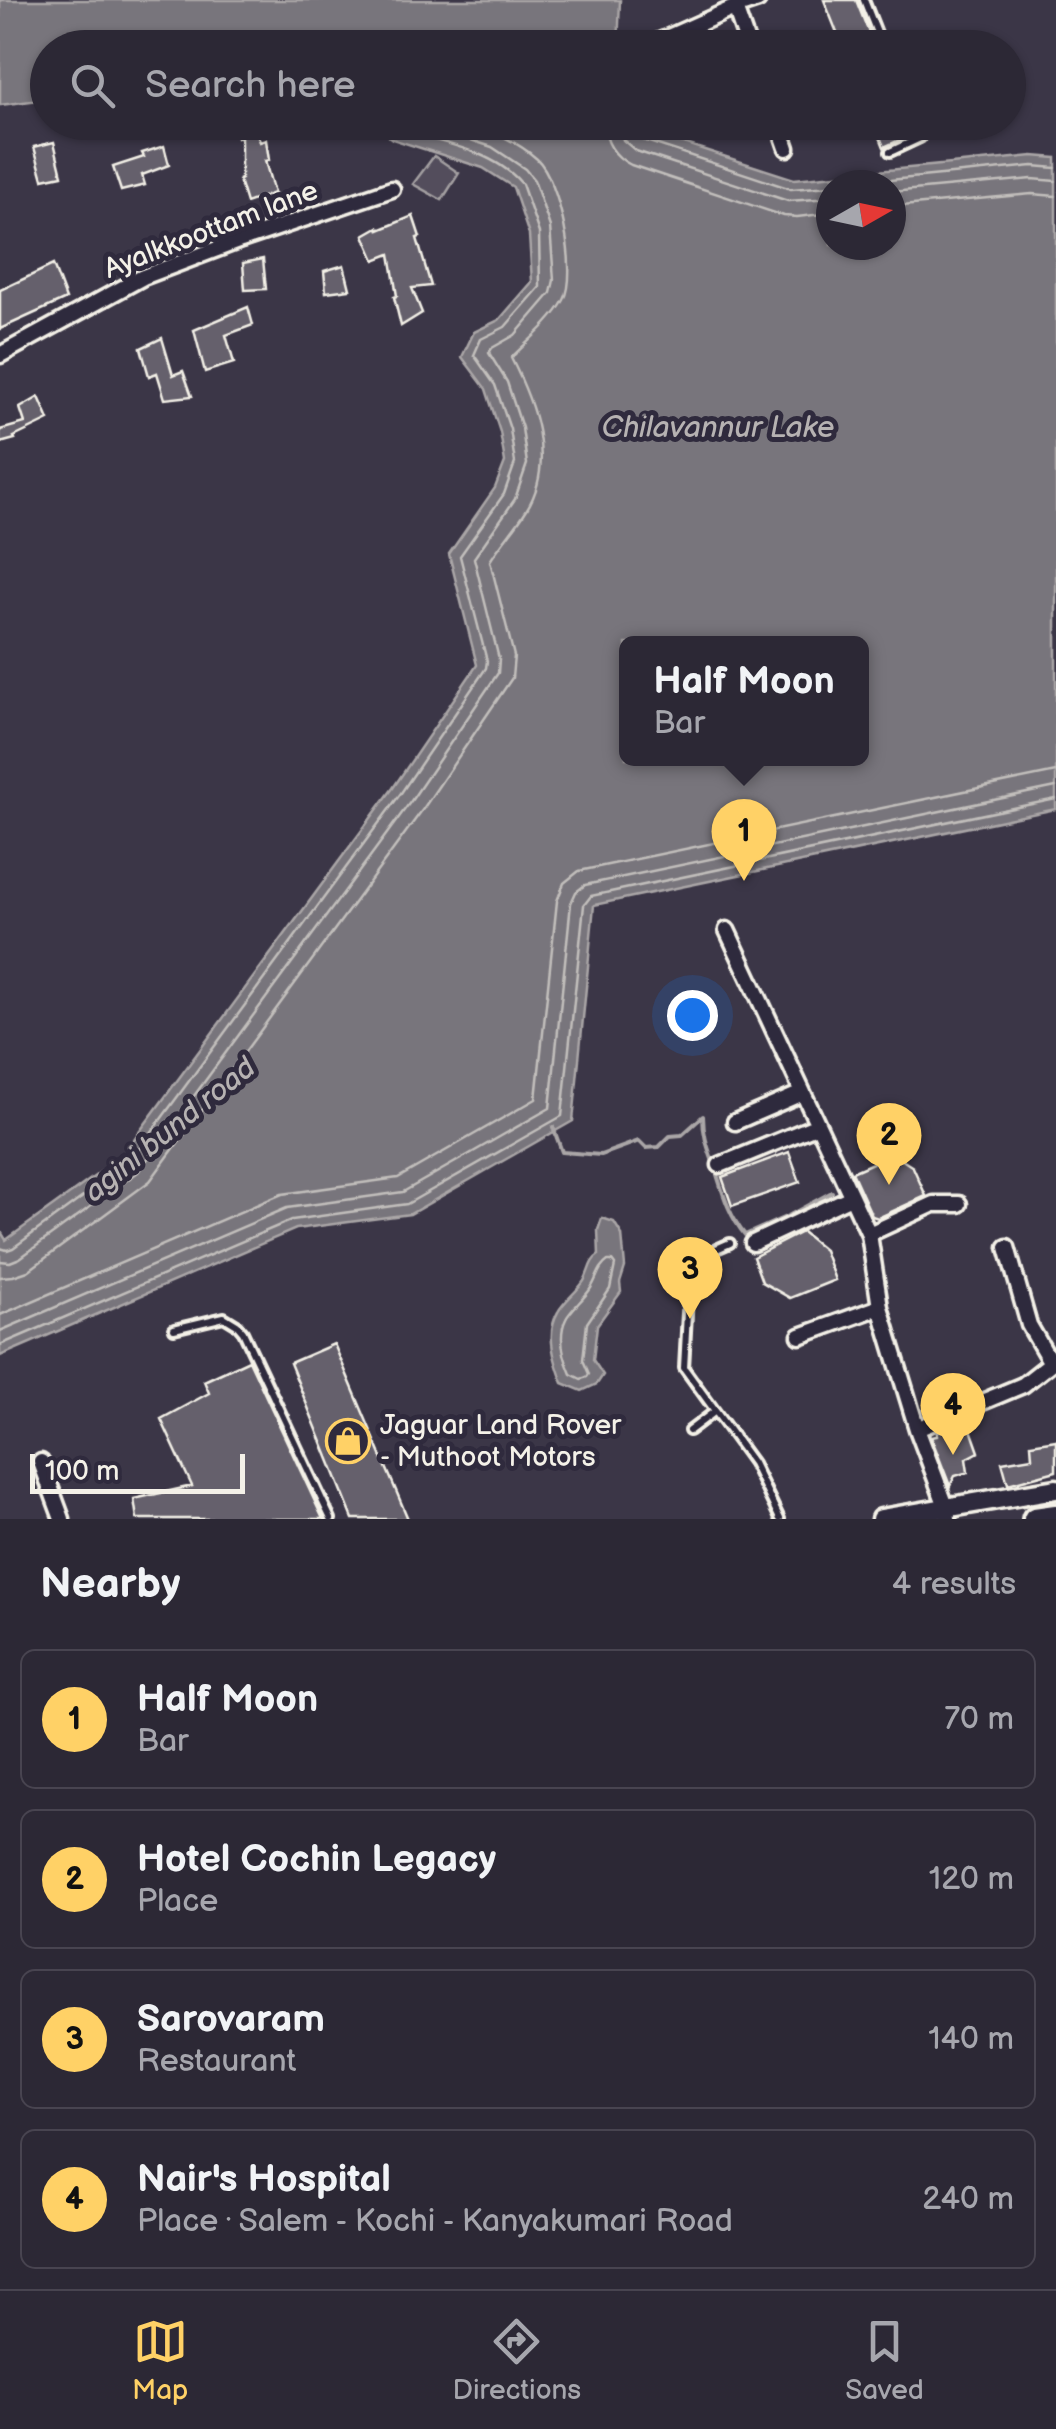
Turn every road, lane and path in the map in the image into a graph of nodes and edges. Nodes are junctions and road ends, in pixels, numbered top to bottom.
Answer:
1 (758, 0) edge
2 (864, 0) edge
3 (734, 8) junction
4 (684, 30) edge
5 (743, 30) edge
6 (876, 30) edge
7 (784, 140) edge
8 (916, 140) edge
9 (787, 148) dead end
10 (890, 152) dead end
11 (392, 189) dead end
12 (0, 355) edge
13 (727, 930) dead end
14 (802, 1093) junction
15 (735, 1122) dead end
16 (818, 1125) junction
17 (720, 1165) dead end
18 (851, 1197) junction
19 (959, 1204) dead end
20 (868, 1234) junction
21 (730, 1243) dead end
22 (753, 1243) dead end
23 (1007, 1247) dead end
24 (880, 1308) junction
25 (174, 1330) dead end
26 (800, 1336) dead end
27 (1054, 1361) edge
28 (714, 1412) junction
29 (917, 1430) junction
30 (690, 1431) dead end
31 (41, 1462) dead end
32 (1056, 1489) edge
33 (947, 1514) edge
34 (1056, 1516) edge
35 (62, 1519) edge
36 (331, 1519) edge
37 (780, 1519) edge
38 (881, 1519) edge
39 (1035, 1519) edge

1 - 3 street
2 - 6 lane
3 - 4 street
3 - 5 street
7 - 9 street
8 - 10 lane
11 - 12 street, Ayalkkoottam lane
13 - 14 street
14 - 15 street
14 - 16 street
16 - 17 street
16 - 18 street
18 - 20 street
18 - 22 street
19 - 20 street
20 - 24 street
21 - 28 lane
23 - 27 street
24 - 26 street
24 - 29 street
25 - 36 lane
27 - 29 street
28 - 30 lane
28 - 37 lane
29 - 33 street
31 - 35 street
32 - 33 street
33 - 38 street
34 - 39 highway

